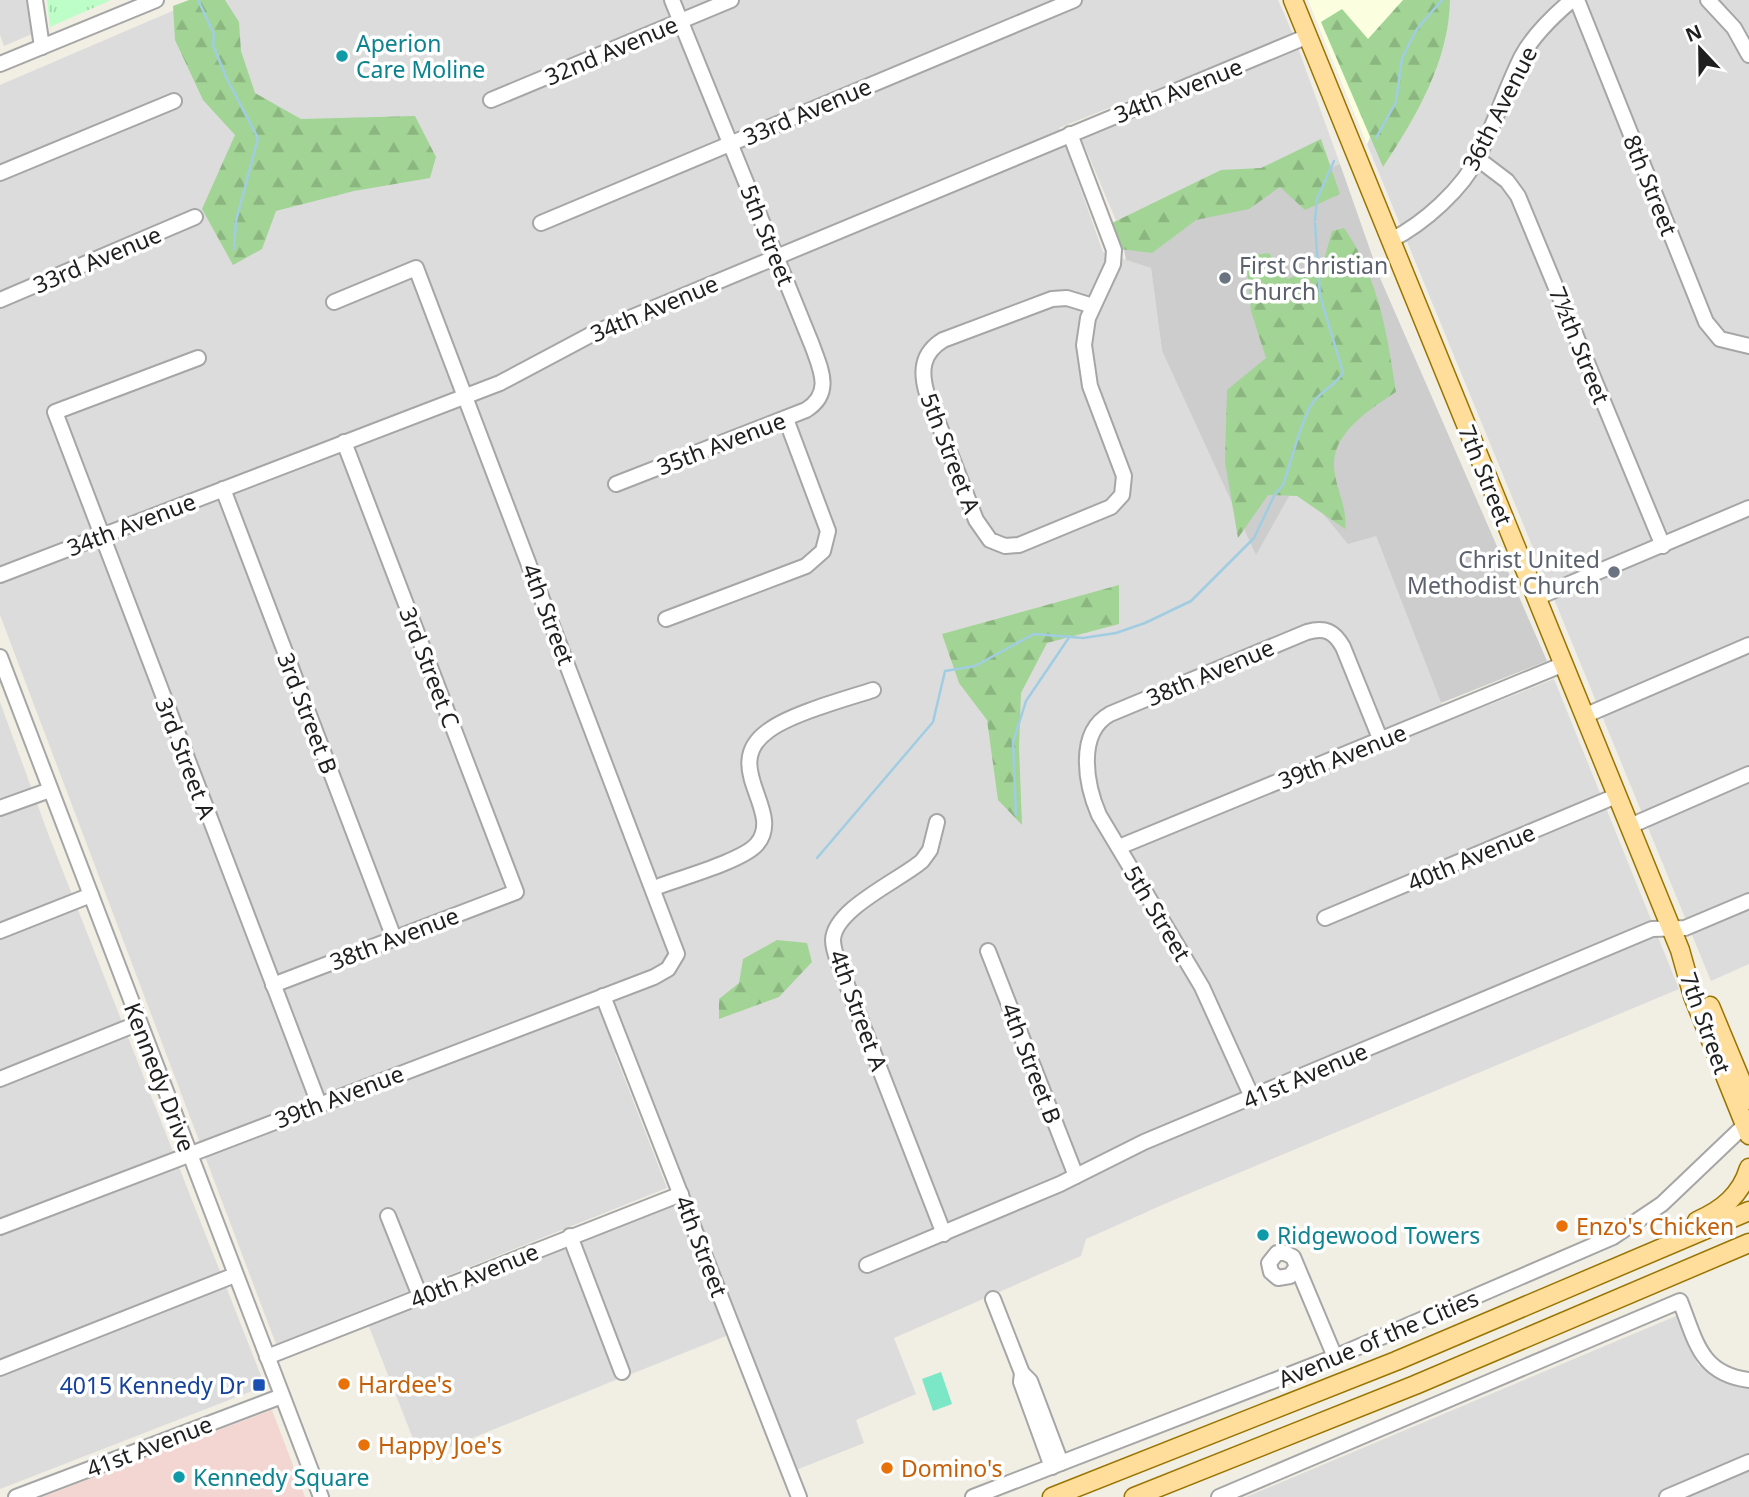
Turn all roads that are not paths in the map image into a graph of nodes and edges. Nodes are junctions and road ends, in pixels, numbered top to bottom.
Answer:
1 (35, 0) edge
2 (156, 0) edge
3 (672, 0) edge
4 (731, 0) edge
5 (1074, 0) edge
6 (1293, 0) edge
7 (1575, 0) edge
8 (1708, 0) edge
9 (681, 21) junction
10 (1308, 36) junction
11 (41, 47) junction
12 (1749, 55) edge
13 (0, 64) edge
14 (491, 100) dead end
15 (174, 101) dead end
16 (1070, 134) junction
17 (730, 143) junction
18 (1478, 159) junction
19 (0, 173) edge
20 (195, 217) dead end
21 (541, 223) dead end
22 (1391, 240) junction
23 (776, 257) junction
24 (0, 300) edge
25 (334, 302) dead end
26 (1093, 306) junction
27 (1749, 346) edge
28 (198, 358) dead end
29 (822, 395) joint
30 (466, 396) junction
31 (786, 419) junction
32 (344, 442) junction
33 (616, 484) dead end
34 (223, 489) junction
35 (1749, 508) edge
36 (102, 536) junction
37 (1663, 545) junction
38 (0, 575) edge
39 (1536, 598) junction
40 (666, 619) dead end
41 (1749, 645) edge
42 (0, 657) edge
43 (1564, 664) junction
44 (873, 690) dead end
45 (1584, 716) junction
46 (1095, 725) joint
47 (1381, 741) junction
48 (1749, 774) edge
49 (50, 790) junction
50 (1616, 796) junction
51 (0, 808) edge
52 (937, 822) dead end
53 (1630, 825) junction
54 (1119, 848) junction
55 (654, 888) junction
56 (516, 892) joint
57 (91, 895) junction
58 (1749, 901) edge
59 (1325, 918) dead end
60 (1671, 929) junction
61 (0, 931) edge
62 (394, 938) junction
63 (1680, 950) junction
64 (988, 951) dead end
65 (674, 960) joint
66 (273, 985) junction
67 (603, 996) junction
68 (139, 1023) junction
69 (0, 1079) edge
70 (1252, 1097) junction
71 (1749, 1100) edge
72 (319, 1104) junction
73 (1748, 1128) edge
74 (1749, 1141) edge
75 (189, 1153) junction
76 (1749, 1168) edge
77 (1076, 1176) junction
78 (681, 1194) junction
79 (1749, 1211) edge
80 (388, 1216) dead end
81 (0, 1227) edge
82 (944, 1234) junction
83 (570, 1236) junction
84 (1749, 1242) edge
85 (1749, 1251) edge
86 (867, 1265) dead end
87 (1295, 1269) dead end
88 (235, 1275) junction
89 (420, 1296) junction
90 (993, 1299) dead end
91 (1616, 1299) junction
92 (1531, 1304) junction
93 (267, 1357) junction
94 (1335, 1357) junction
95 (0, 1368) edge
96 (622, 1372) dead end
97 (1749, 1380) edge
98 (282, 1396) junction
99 (1749, 1462) edge
100 (1056, 1465) junction
101 (16, 1497) edge
102 (321, 1497) edge
103 (799, 1497) edge
104 (973, 1497) edge
105 (1052, 1497) edge
106 (1134, 1497) edge
107 (1219, 1497) edge
108 (1667, 1497) edge

1 - 11 street
2 - 11 street
3 - 9 street, 5th Street
4 - 9 street, 32nd Avenue
5 - 17 street, 33rd Avenue
6 - 10 main road, 7th Street
7 - 18 street, 36th Avenue
7 - 27 street, 8th Street
8 - 12 street
9 - 14 street, 32nd Avenue
9 - 17 street, 5th Street
10 - 16 street, 34th Avenue
10 - 22 main road, 7th Street
11 - 13 street
15 - 19 street
16 - 23 street, 34th Avenue
16 - 26 street
17 - 21 street, 33rd Avenue
17 - 23 street, 5th Street
18 - 22 street, 36th Avenue
18 - 37 street, 7½th Street
20 - 24 street, 33rd Avenue
22 - 39 main road, 7th Street
23 - 29 street, 5th Street
23 - 30 street, 34th Avenue
25 - 30 street, 4th Street
26 - 26 street, 5th Street A
28 - 36 street, 3rd Street A
29 - 31 street, 35th Avenue
30 - 32 street, 34th Avenue
30 - 55 street, 4th Street
31 - 33 street, 35th Avenue
31 - 40 street
32 - 34 street, 34th Avenue
32 - 56 street, 3rd Street C
34 - 36 street, 34th Avenue
34 - 62 street, 3rd Street B
35 - 37 street
36 - 38 street, 34th Avenue
36 - 66 street, 3rd Street A
37 - 39 street
39 - 43 main road, 7th Street
41 - 45 street
42 - 49 street, Kennedy Drive
43 - 45 main road, 7th Street
43 - 47 street, 39th Avenue
44 - 55 street
45 - 50 main road, 7th Street
46 - 47 street, 38th Avenue
46 - 54 street, 5th Street
47 - 54 street, 39th Avenue
48 - 53 street
49 - 51 street
49 - 57 street, Kennedy Drive
50 - 53 main road, 7th Street
50 - 59 street, 40th Avenue
52 - 82 street, 4th Street A
53 - 60 main road, 7th Street
54 - 70 street, 5th Street
55 - 65 street, 4th Street
56 - 62 street, 38th Avenue
57 - 61 street
57 - 68 street, Kennedy Drive
58 - 60 street, 41st Avenue
60 - 63 main road, 7th Street
60 - 70 street, 41st Avenue
62 - 66 street, 38th Avenue
63 - 71 main road, 7th Street
63 - 73 main road, 7th Street
64 - 77 street, 4th Street B
65 - 67 street, 39th Avenue
66 - 72 street, 3rd Street A
67 - 72 street, 39th Avenue
67 - 78 street, 4th Street
68 - 69 street
68 - 75 street, Kennedy Drive
70 - 77 street, 41st Avenue
72 - 75 street, 39th Avenue
73 - 74 main road
73 - 94 street, Avenue of the Cities
75 - 81 street, 39th Avenue
75 - 88 street, Kennedy Drive
76 - 92 main road
77 - 82 street, 41st Avenue
78 - 83 street, 40th Avenue
78 - 103 street, 4th Street
79 - 92 main road, Avenue of the Cities
80 - 89 street
82 - 86 street, 41st Avenue
83 - 89 street, 40th Avenue
83 - 96 street
84 - 91 main road
85 - 91 main road
87 - 94 street
88 - 93 street, Kennedy Drive
88 - 95 street
89 - 93 street, 40th Avenue
90 - 100 street
91 - 106 main road
92 - 105 main road, Avenue of the Cities
93 - 98 street, Kennedy Drive
94 - 100 street, Avenue of the Cities
97 - 107 street
98 - 101 street, 41st Avenue
98 - 102 street, Kennedy Drive
99 - 108 street
100 - 104 street, Avenue of the Cities

